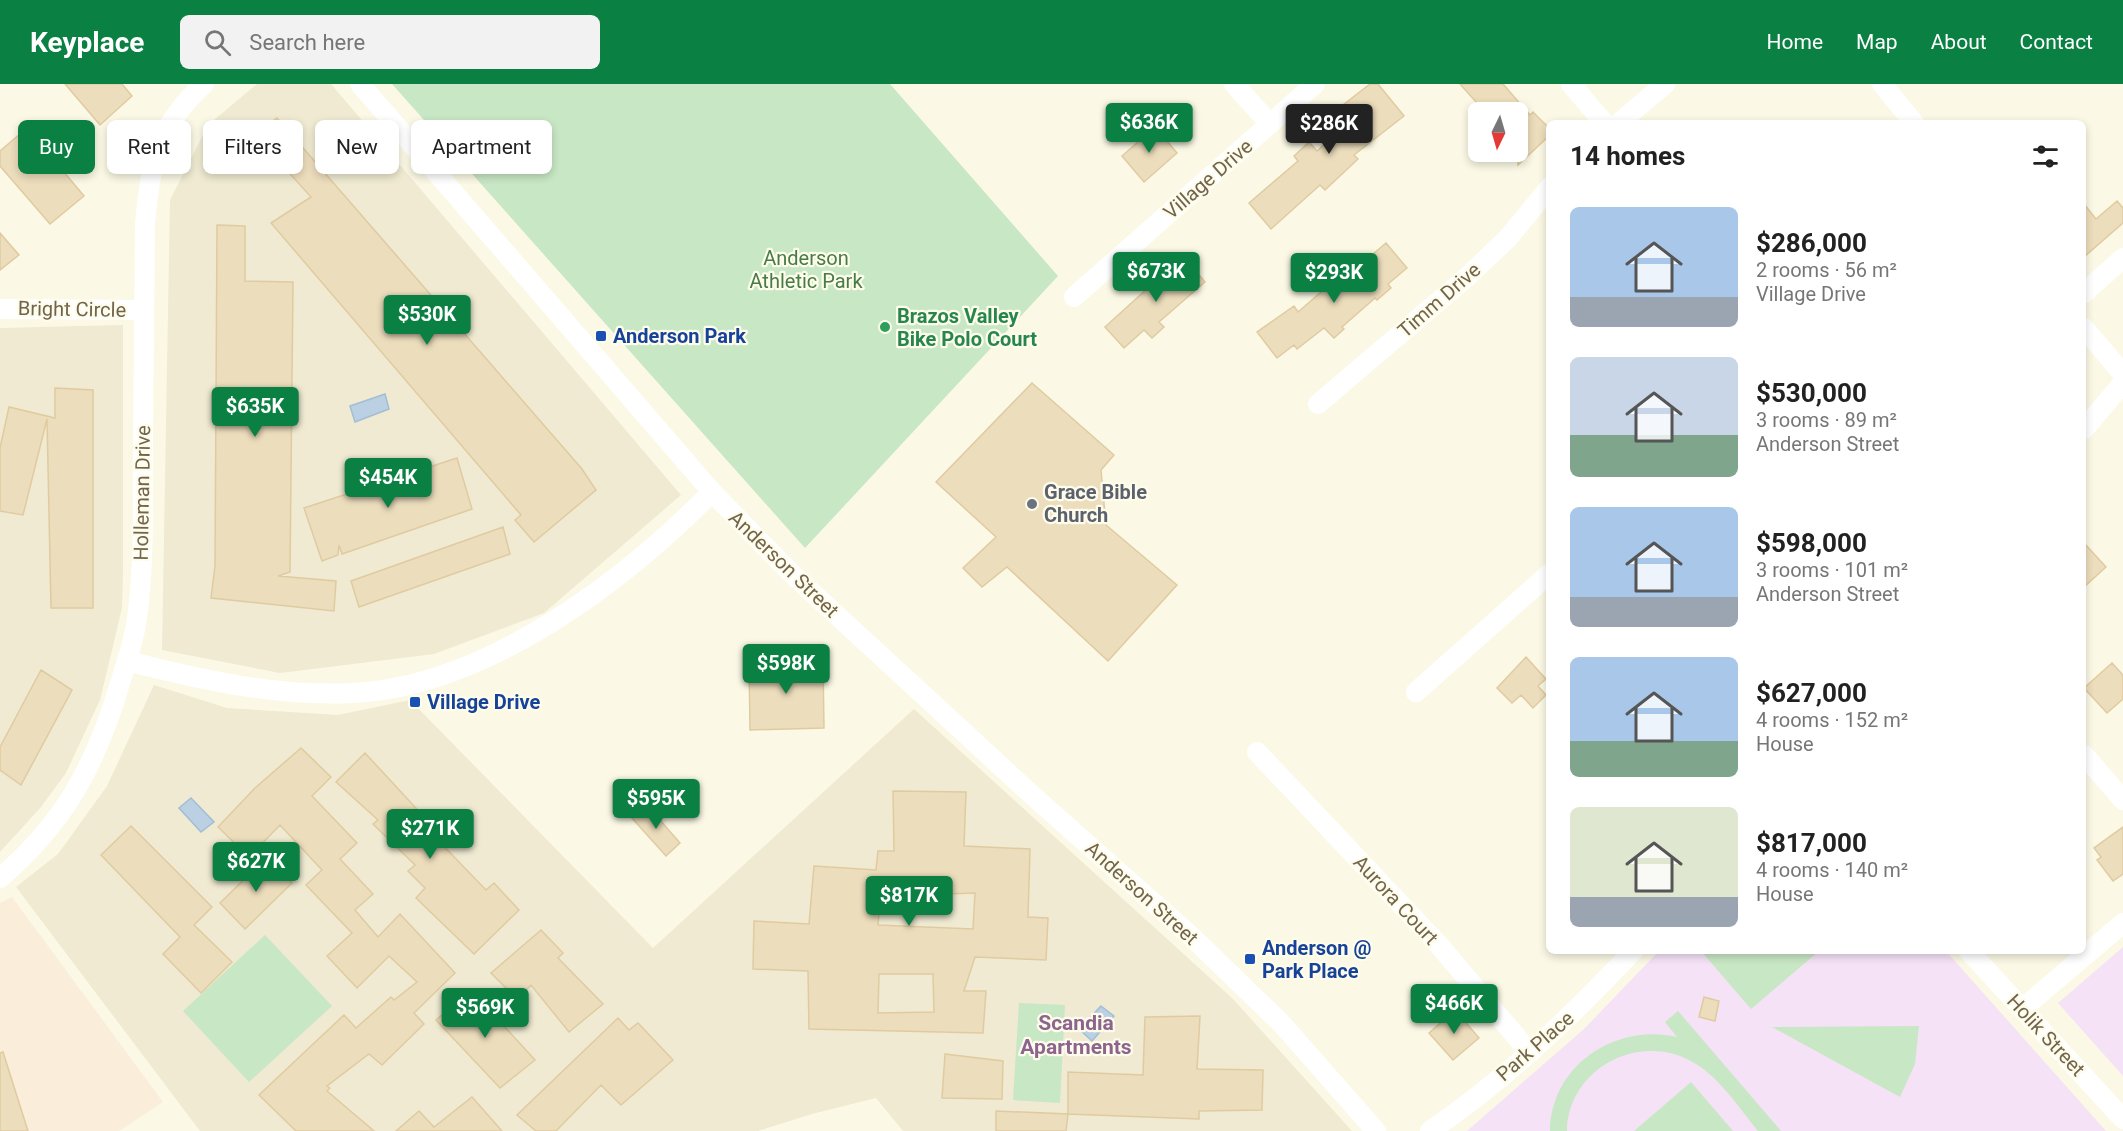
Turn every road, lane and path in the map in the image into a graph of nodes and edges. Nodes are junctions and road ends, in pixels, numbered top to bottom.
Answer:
1 (204, 84) edge
2 (360, 84) edge
3 (1234, 84) edge
4 (1315, 84) edge
5 (1571, 84) edge
6 (1665, 84) edge
7 (1882, 84) edge
8 (1601, 120) edge
9 (1623, 120) edge
10 (1912, 120) edge
11 (1270, 124) junction
12 (1546, 191) edge
13 (2123, 258) edge
14 (2086, 290) edge
15 (1074, 297) dead end
16 (0, 309) edge
17 (144, 310) junction
18 (2086, 330) edge
19 (2123, 374) edge
20 (2123, 383) edge
21 (1318, 404) dead end
22 (2086, 427) edge
23 (712, 492) junction
24 (1546, 577) edge
25 (127, 661) junction
26 (1416, 692) dead end
27 (1257, 752) dead end
28 (2086, 757) edge
29 (2123, 801) edge
30 (0, 878) edge
31 (2123, 923) edge
32 (1630, 954) edge
33 (1972, 954) edge
34 (2022, 1009) junction
35 (1530, 1053) junction
36 (2123, 1119) edge
37 (1376, 1131) edge
38 (1430, 1131) edge

1 - 17 street, Holleman Drive
2 - 23 street, Anderson Street
3 - 11 street
4 - 11 street, Village Drive
5 - 8 street
6 - 9 street
7 - 10 street
11 - 15 street, Village Drive
12 - 21 street, Timm Drive
13 - 14 street
16 - 17 street, Bright Circle
17 - 25 street, Holleman Drive
18 - 19 street
20 - 22 street
23 - 25 street
23 - 37 street, Anderson Street
24 - 26 street
25 - 30 street, Holleman Drive
27 - 35 street, Aurora Court
28 - 29 street
31 - 34 street
32 - 35 street, Park Place
33 - 34 street, Holik Street
34 - 36 street, Holik Street
35 - 38 street, Park Place

